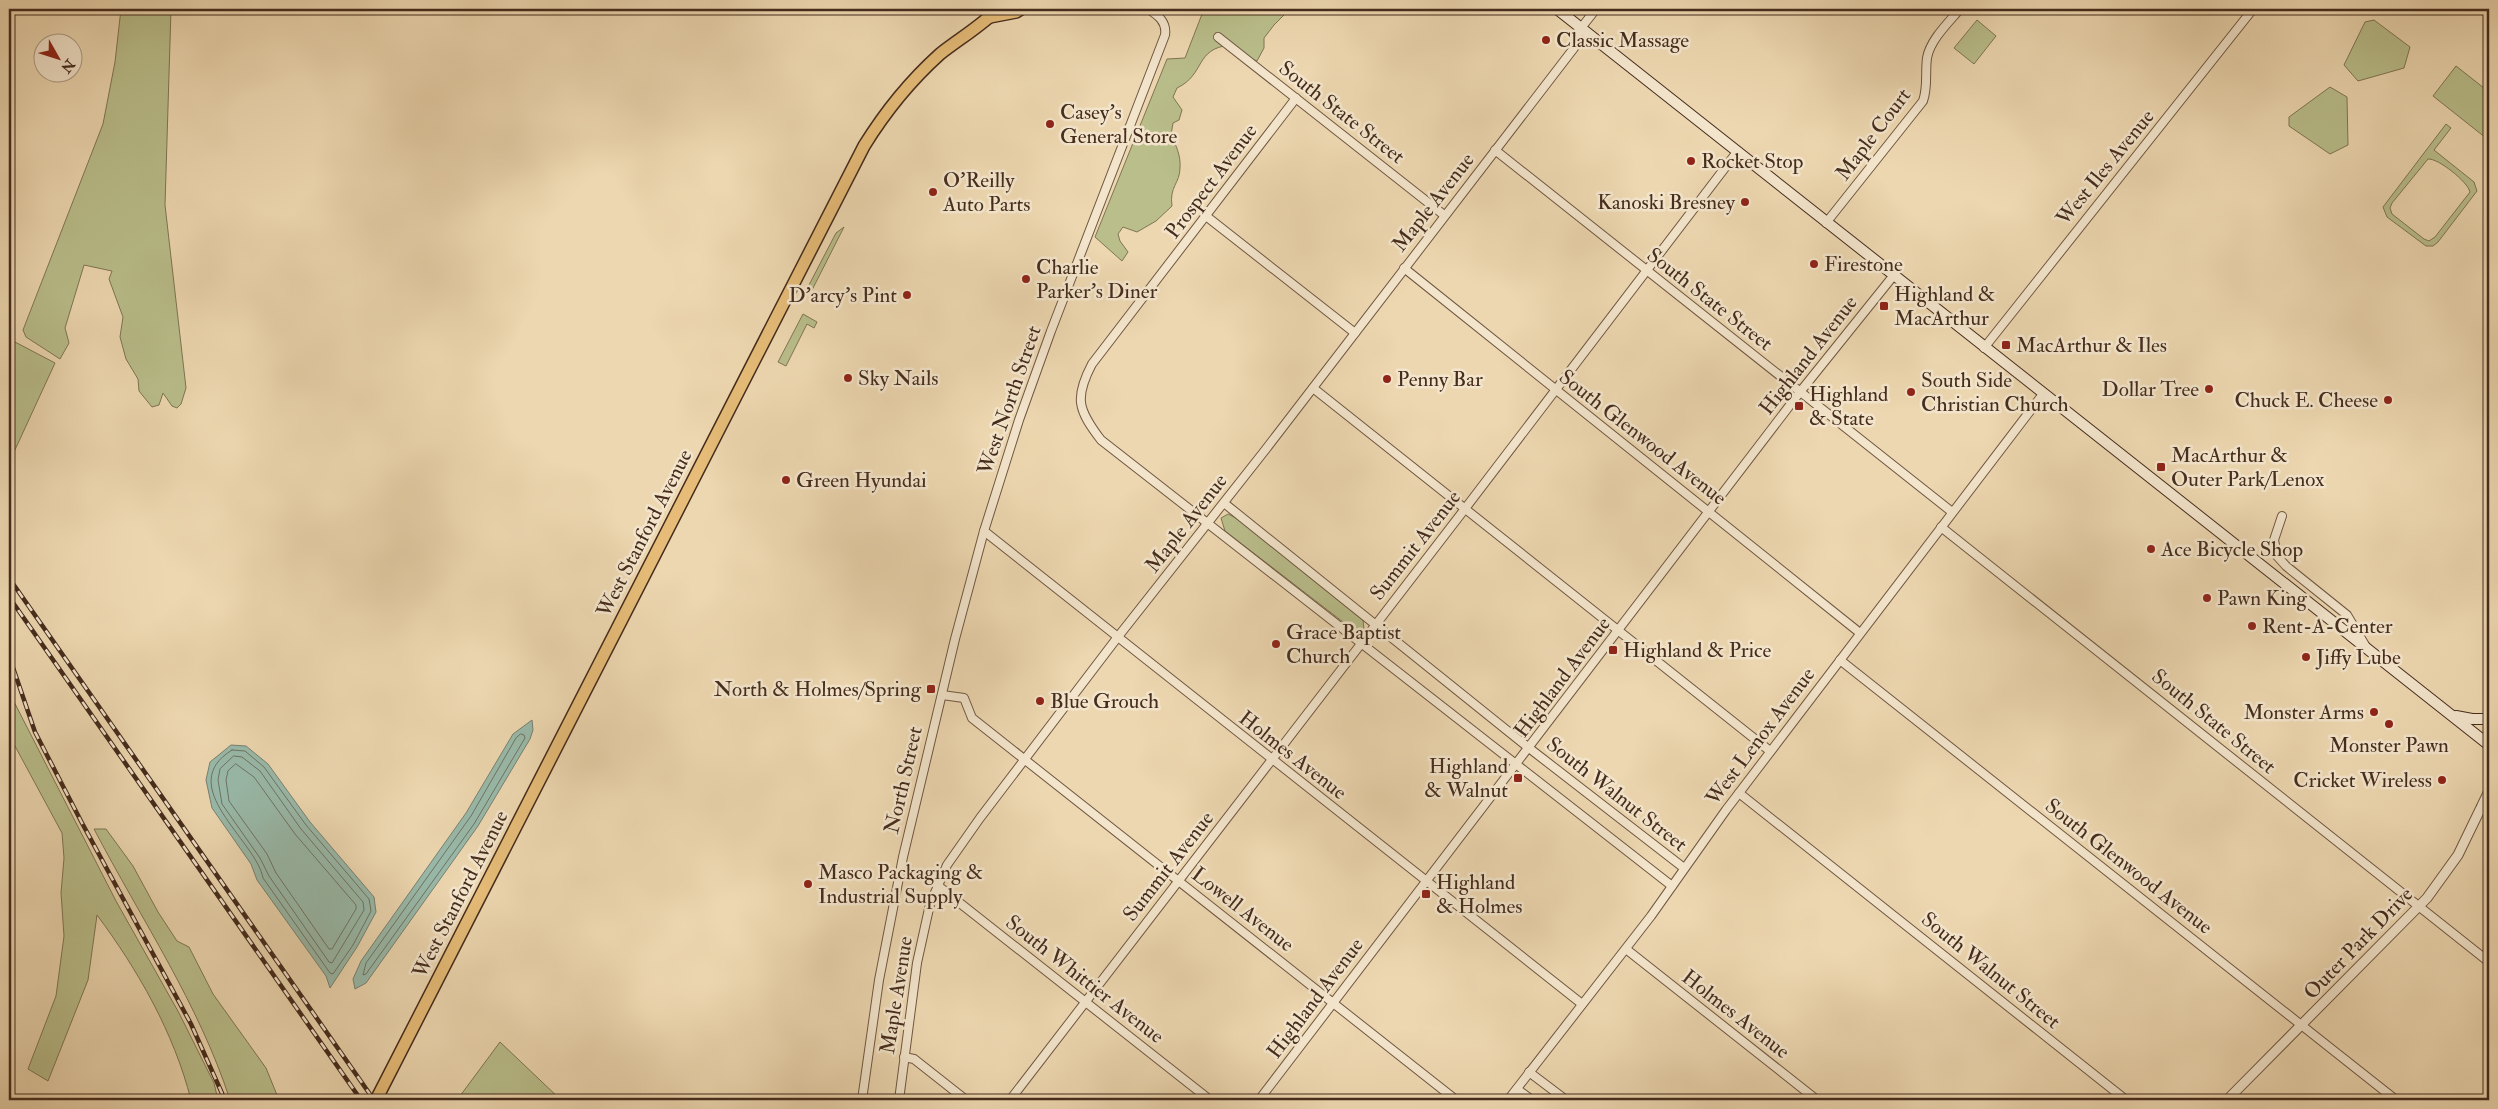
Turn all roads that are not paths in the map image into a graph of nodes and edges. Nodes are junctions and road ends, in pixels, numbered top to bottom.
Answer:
1 (1021, 9) edge
2 (1148, 9) edge
3 (1557, 9) edge
4 (1596, 9) edge
5 (1960, 9) edge
6 (2253, 9) edge
7 (991, 11) edge
8 (1581, 28) junction
9 (1218, 38) dead end
10 (1296, 98) junction
11 (1495, 150) junction
12 (1737, 152) junction
13 (1444, 215) junction
14 (1206, 216) junction
15 (1826, 223) junction
16 (1404, 268) junction
17 (1646, 272) junction
18 (1894, 275) junction
19 (1355, 333) junction
20 (1984, 348) junction
21 (1313, 388) junction
22 (1555, 390) junction
23 (1800, 392) junction
24 (2043, 394) junction
25 (1082, 411) joint
26 (1224, 503) junction
27 (1464, 510) junction
28 (1952, 512) junction
29 (1709, 513) junction
30 (2282, 516) dead end
31 (1208, 523) junction
32 (1941, 527) junction
33 (984, 531) junction
34 (1375, 625) junction
35 (1618, 632) junction
36 (1860, 633) junction
37 (1117, 638) junction
38 (1361, 642) junction
39 (2367, 649) junction
40 (1840, 660) junction
41 (942, 695) junction
42 (2452, 715) junction
43 (2489, 719) edge
44 (2489, 745) edge
45 (1529, 748) junction
46 (1770, 751) junction
47 (1025, 759) junction
48 (1272, 760) junction
49 (1517, 764) junction
50 (2489, 791) edge
51 (1739, 793) junction
52 (2486, 807) edge
53 (1684, 868) junction
54 (1179, 881) junction
55 (1427, 882) junction
56 (938, 885) junction
57 (1672, 886) junction
58 (2419, 906) junction
59 (1626, 949) junction
60 (2489, 962) edge
61 (1086, 1001) junction
62 (1334, 1002) junction
63 (1582, 1004) junction
64 (2301, 1025) junction
65 (904, 1057) junction
66 (1529, 1072) junction
67 (1517, 1088) junction
68 (376, 1100) edge
69 (862, 1100) edge
70 (899, 1100) edge
71 (966, 1100) edge
72 (1010, 1100) edge
73 (1210, 1100) edge
74 (1259, 1100) edge
75 (1456, 1100) edge
76 (1508, 1100) edge
77 (1532, 1100) edge
78 (1566, 1100) edge
79 (1817, 1100) edge
80 (2126, 1100) edge
81 (2227, 1100) edge
82 (2396, 1100) edge

1 - 7 main road, West Stanford Avenue
2 - 33 street, West North Street
3 - 8 main road
4 - 8 street, Maple Avenue
5 - 15 street, Maple Court
6 - 20 street, West Iles Avenue
7 - 68 main road, West Stanford Avenue
8 - 11 street, Maple Avenue
8 - 12 main road
9 - 10 street, South State Street
10 - 13 street, South State Street
10 - 14 street, Prospect Avenue
11 - 13 street, Maple Avenue
11 - 17 street, South State Street
12 - 15 main road
12 - 17 street, Summit Avenue
13 - 16 street, Maple Avenue
14 - 19 street
14 - 25 street, Prospect Avenue
15 - 18 main road
16 - 19 street, Maple Avenue
16 - 22 street, South Glenwood Avenue
17 - 22 street, Summit Avenue
17 - 23 street, South State Street
18 - 20 main road
18 - 23 street, Highland Avenue
19 - 21 street, Maple Avenue
20 - 24 main road
21 - 26 street, Maple Avenue
21 - 27 street
22 - 27 street, Summit Avenue
22 - 29 street, South Glenwood Avenue
23 - 28 street, South State Street
23 - 29 street, Highland Avenue
24 - 28 street, West Lenox Avenue
24 - 39 main road
25 - 31 street, South Walnut Street
26 - 31 street, Maple Avenue
26 - 34 street, South Walnut Street
27 - 34 street, Summit Avenue
27 - 35 street
28 - 32 street, West Lenox Avenue
29 - 35 street, Highland Avenue
29 - 36 street, South Glenwood Avenue
30 - 39 street
31 - 37 street, Maple Avenue
31 - 38 street, South Walnut Street
32 - 36 street, West Lenox Avenue
32 - 58 street, South State Street
33 - 37 street, Holmes Avenue
33 - 41 street, North Street
34 - 38 street, Summit Avenue
34 - 45 street, South Walnut Street
35 - 45 street, Highland Avenue
35 - 46 street
36 - 40 street, West Lenox Avenue
37 - 47 street, Maple Avenue
37 - 48 street, Holmes Avenue
38 - 48 street, Summit Avenue
38 - 49 street, South Walnut Street
39 - 42 main road
40 - 46 street, West Lenox Avenue
40 - 64 street, South Glenwood Avenue
41 - 47 street, Lowell Avenue
41 - 69 street, North Street
42 - 43 main road
42 - 44 main road
45 - 49 street, Highland Avenue
45 - 53 street, South Walnut Street
46 - 51 street, West Lenox Avenue
47 - 54 street, Lowell Avenue
47 - 56 street, Maple Avenue
48 - 54 street, Summit Avenue
48 - 55 street, Holmes Avenue
49 - 55 street, Highland Avenue
49 - 57 street, South Walnut Street
50 - 52 street, Outer Park Drive
51 - 53 street, West Lenox Avenue
51 - 80 street, South Walnut Street
52 - 58 street, Outer Park Drive
53 - 57 street, West Lenox Avenue
54 - 61 street, Summit Avenue
54 - 62 street, Lowell Avenue
55 - 62 street, Highland Avenue
55 - 63 street, Holmes Avenue
56 - 61 street, South Whittier Avenue
56 - 65 street, Maple Avenue
57 - 59 street, West Lenox Avenue
58 - 60 street, South State Street
58 - 64 street, Outer Park Drive
59 - 63 street, West Lenox Avenue
59 - 79 street, Holmes Avenue
61 - 72 street, Summit Avenue
61 - 73 street, South Whittier Avenue
62 - 74 street, Highland Avenue
62 - 75 street, Lowell Avenue
63 - 66 street, West Lenox Avenue
64 - 81 street, Outer Park Drive
64 - 82 street, South Glenwood Avenue
65 - 70 street, Maple Avenue
65 - 71 street
66 - 67 street, West Lenox Avenue
66 - 78 street
67 - 76 street, West Lenox Avenue
67 - 77 street

